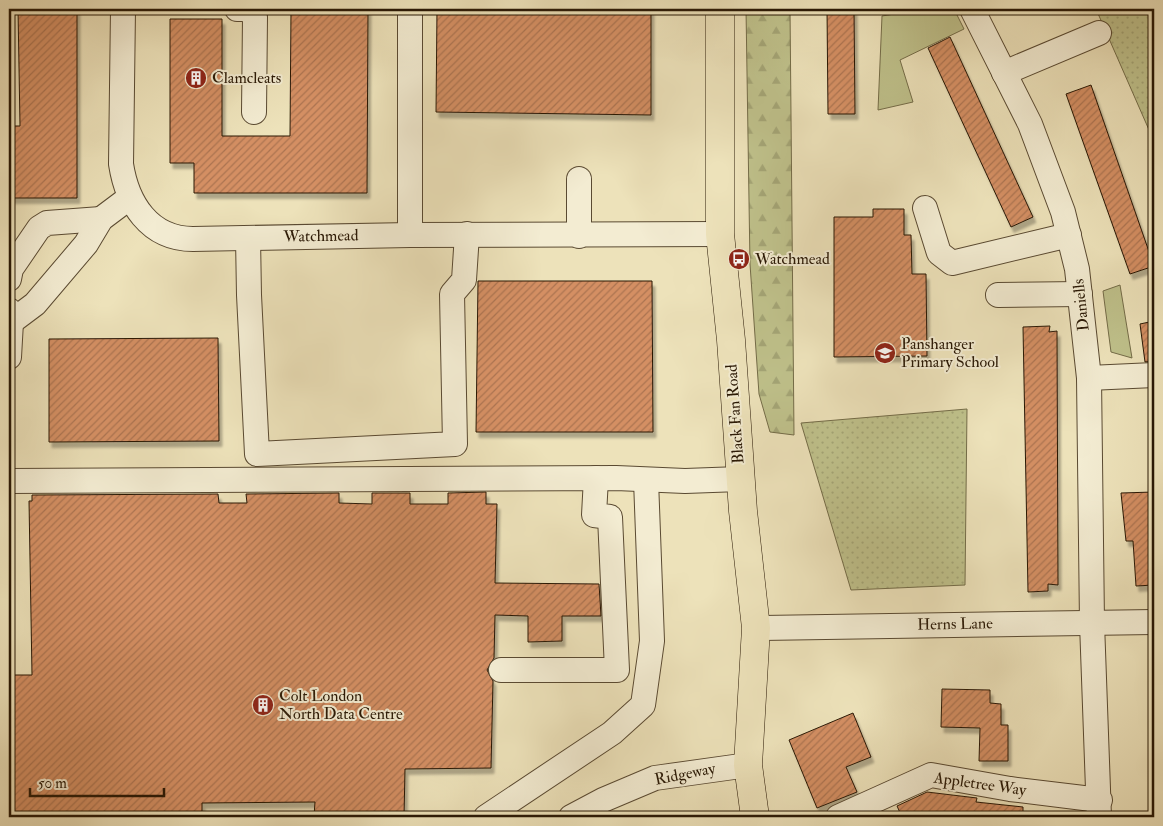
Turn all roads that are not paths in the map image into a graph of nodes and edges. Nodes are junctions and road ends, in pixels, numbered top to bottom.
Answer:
1 (123, 9) edge
2 (237, 9) edge
3 (410, 9) edge
4 (720, 9) edge
5 (972, 9) edge
6 (1100, 33) dead end
7 (1004, 73) junction
8 (254, 112) dead end
9 (580, 179) dead end
10 (129, 198) junction
11 (925, 208) dead end
12 (101, 219) junction
13 (410, 234) junction
14 (467, 234) junction
15 (720, 234) junction
16 (1069, 235) junction
17 (579, 236) junction
18 (248, 238) junction
19 (9, 279) edge
20 (1080, 294) junction
21 (998, 296) dead end
22 (10, 316) edge
23 (9, 357) edge
24 (1154, 375) edge
25 (1089, 378) junction
26 (596, 478) junction
27 (740, 479) junction
28 (646, 480) junction
29 (9, 481) edge
30 (1154, 622) edge
31 (1092, 624) junction
32 (756, 628) junction
33 (501, 670) dead end
34 (748, 765) junction
35 (1099, 809) edge
36 (486, 817) edge
37 (571, 817) edge
38 (755, 817) edge
39 (838, 817) edge

1 - 10 street, Watchmead
2 - 8 street
3 - 13 street
4 - 15 main road, Black Fan Road
5 - 7 street, Daniells
6 - 7 street
7 - 16 street, Daniells
9 - 17 street
10 - 12 street
10 - 18 street, Watchmead
11 - 16 street
12 - 19 street
12 - 22 street
13 - 14 street, Watchmead
13 - 18 street, Watchmead
14 - 17 street, Watchmead
14 - 18 street
15 - 17 street, Watchmead
15 - 27 main road, Black Fan Road
16 - 20 street, Daniells
20 - 21 street
20 - 25 street, Daniells
22 - 23 street
24 - 25 street
25 - 31 street, Daniells
26 - 28 street
26 - 29 street
26 - 33 street
27 - 28 street
27 - 32 main road, Black Fan Road
28 - 36 street
30 - 31 street, Herns Lane
31 - 32 street, Herns Lane
31 - 35 street, Appletree Way
32 - 34 main road, Black Fan Road
34 - 37 street, Ridgeway
34 - 38 main road, Black Fan Road
35 - 39 street, Appletree Way

